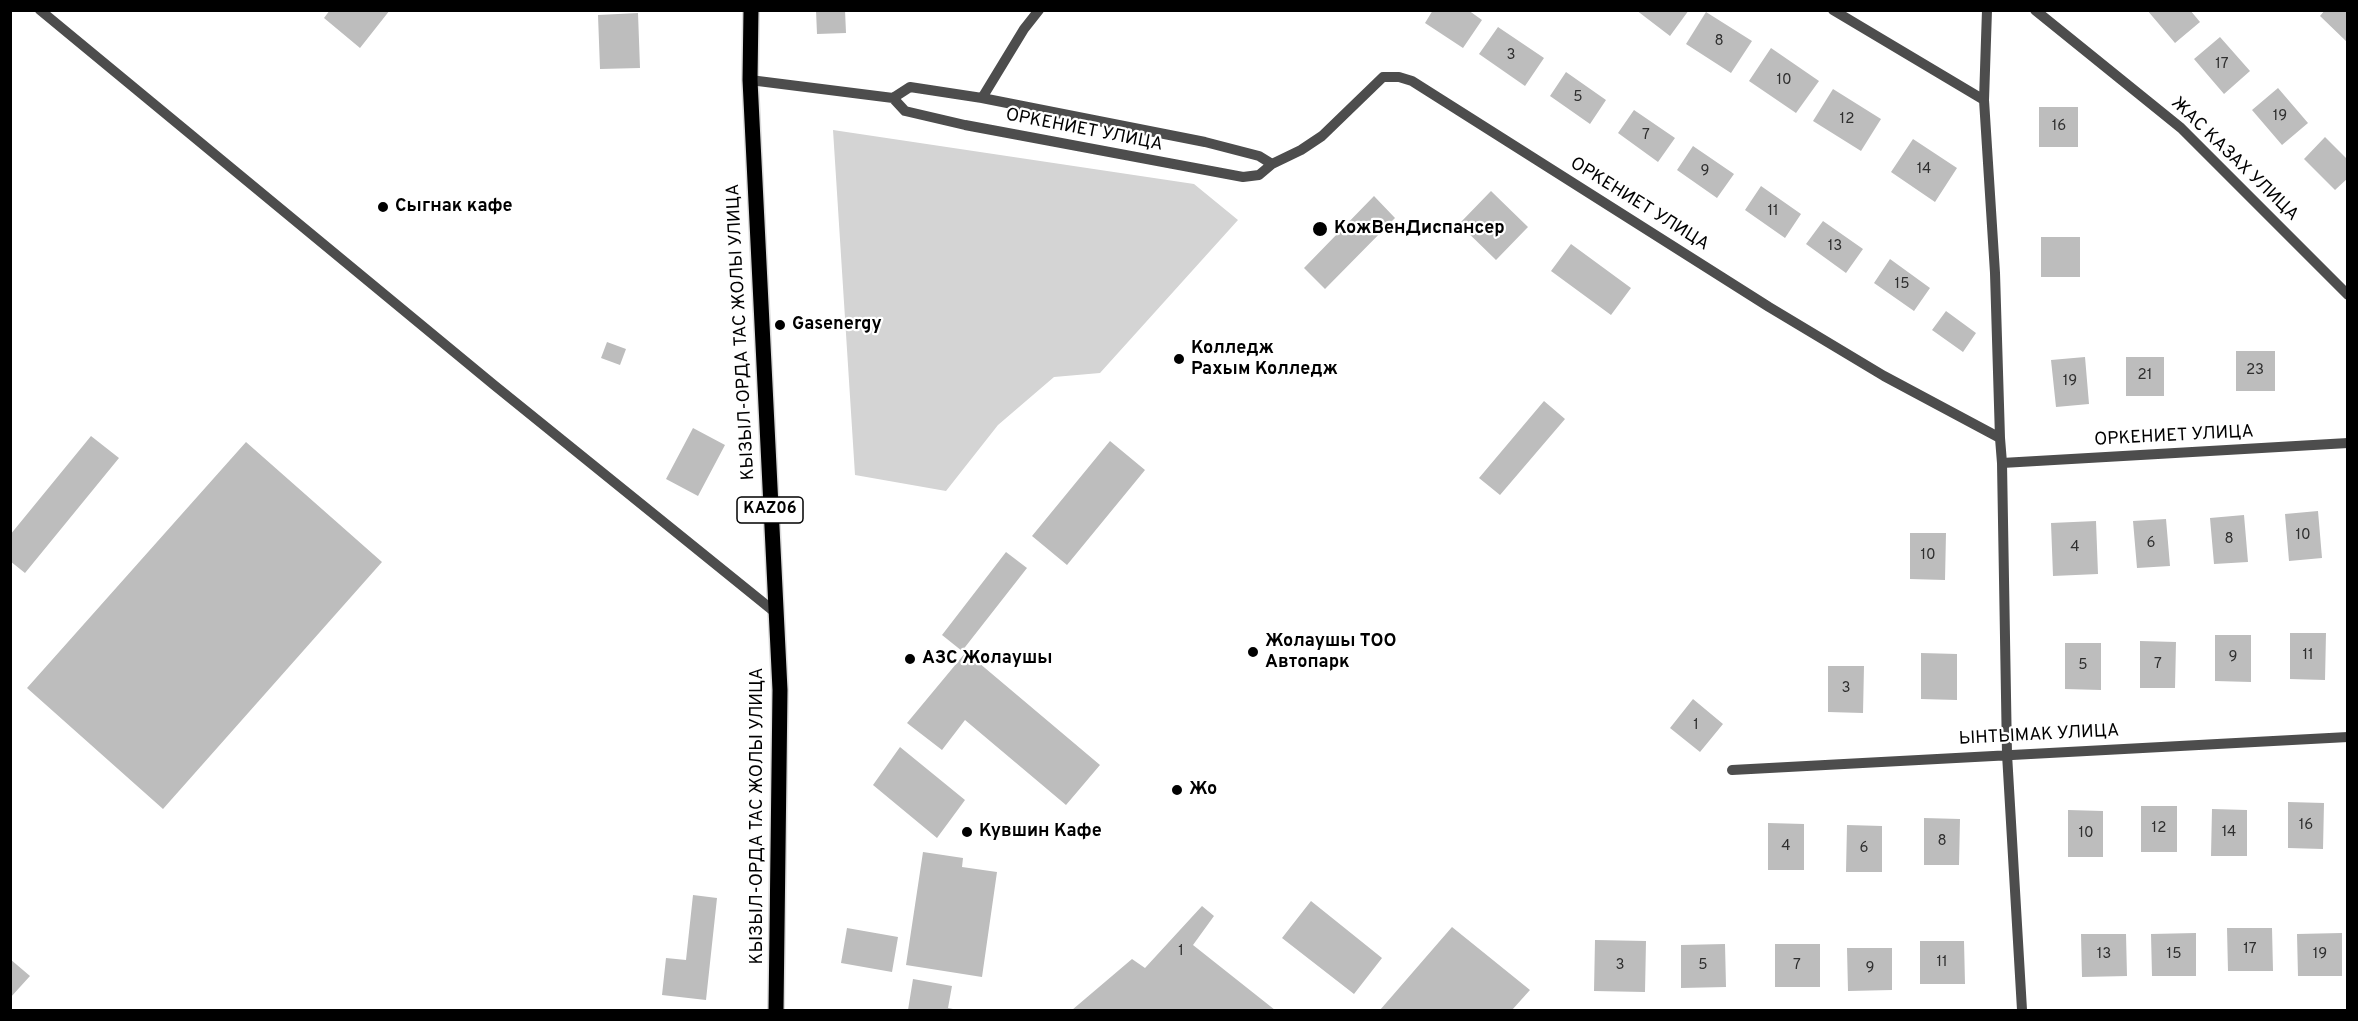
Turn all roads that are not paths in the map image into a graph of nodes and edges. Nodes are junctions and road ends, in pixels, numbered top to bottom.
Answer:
1 (40, 10) edge
2 (751, 10) edge
3 (1039, 10) edge
4 (1833, 10) edge
5 (1987, 10) edge
6 (2035, 10) edge
7 (750, 80) junction
8 (893, 98) junction
9 (982, 98) junction
10 (1984, 100) junction
11 (1272, 164) junction
12 (2348, 295) edge
13 (2000, 438) junction
14 (2348, 443) edge
15 (2002, 463) junction
16 (776, 613) junction
17 (2348, 737) edge
18 (2007, 754) junction
19 (1732, 770) dead end
20 (776, 1011) edge
21 (2022, 1011) edge

1 - 16 street
2 - 7 main road, КЫЗЫЛ-ОРДА ТАС ЖОЛЫ УЛИЦА / KАZ06
3 - 9 street
4 - 10 street
5 - 10 street
6 - 12 street, ЖАС КАЗАХ УЛИЦА
7 - 8 street, ОРКЕНИЕТ УЛИЦА
7 - 16 main road, КЫЗЫЛ-ОРДА ТАС ЖОЛЫ УЛИЦА / KАZ06
8 - 9 street, ОРКЕНИЕТ УЛИЦА
8 - 11 street, ОРКЕНИЕТ УЛИЦА
9 - 11 street, ОРКЕНИЕТ УЛИЦА
10 - 13 street
11 - 13 street, ОРКЕНИЕТ УЛИЦА
13 - 15 street
14 - 15 street, ОРКЕНИЕТ УЛИЦА
15 - 18 street
16 - 20 main road, КЫЗЫЛ-ОРДА ТАС ЖОЛЫ УЛИЦА / KАZ06
17 - 18 street, ЫНТЫМАК УЛИЦА
18 - 19 street, ЫНТЫМАК УЛИЦА
18 - 21 street

